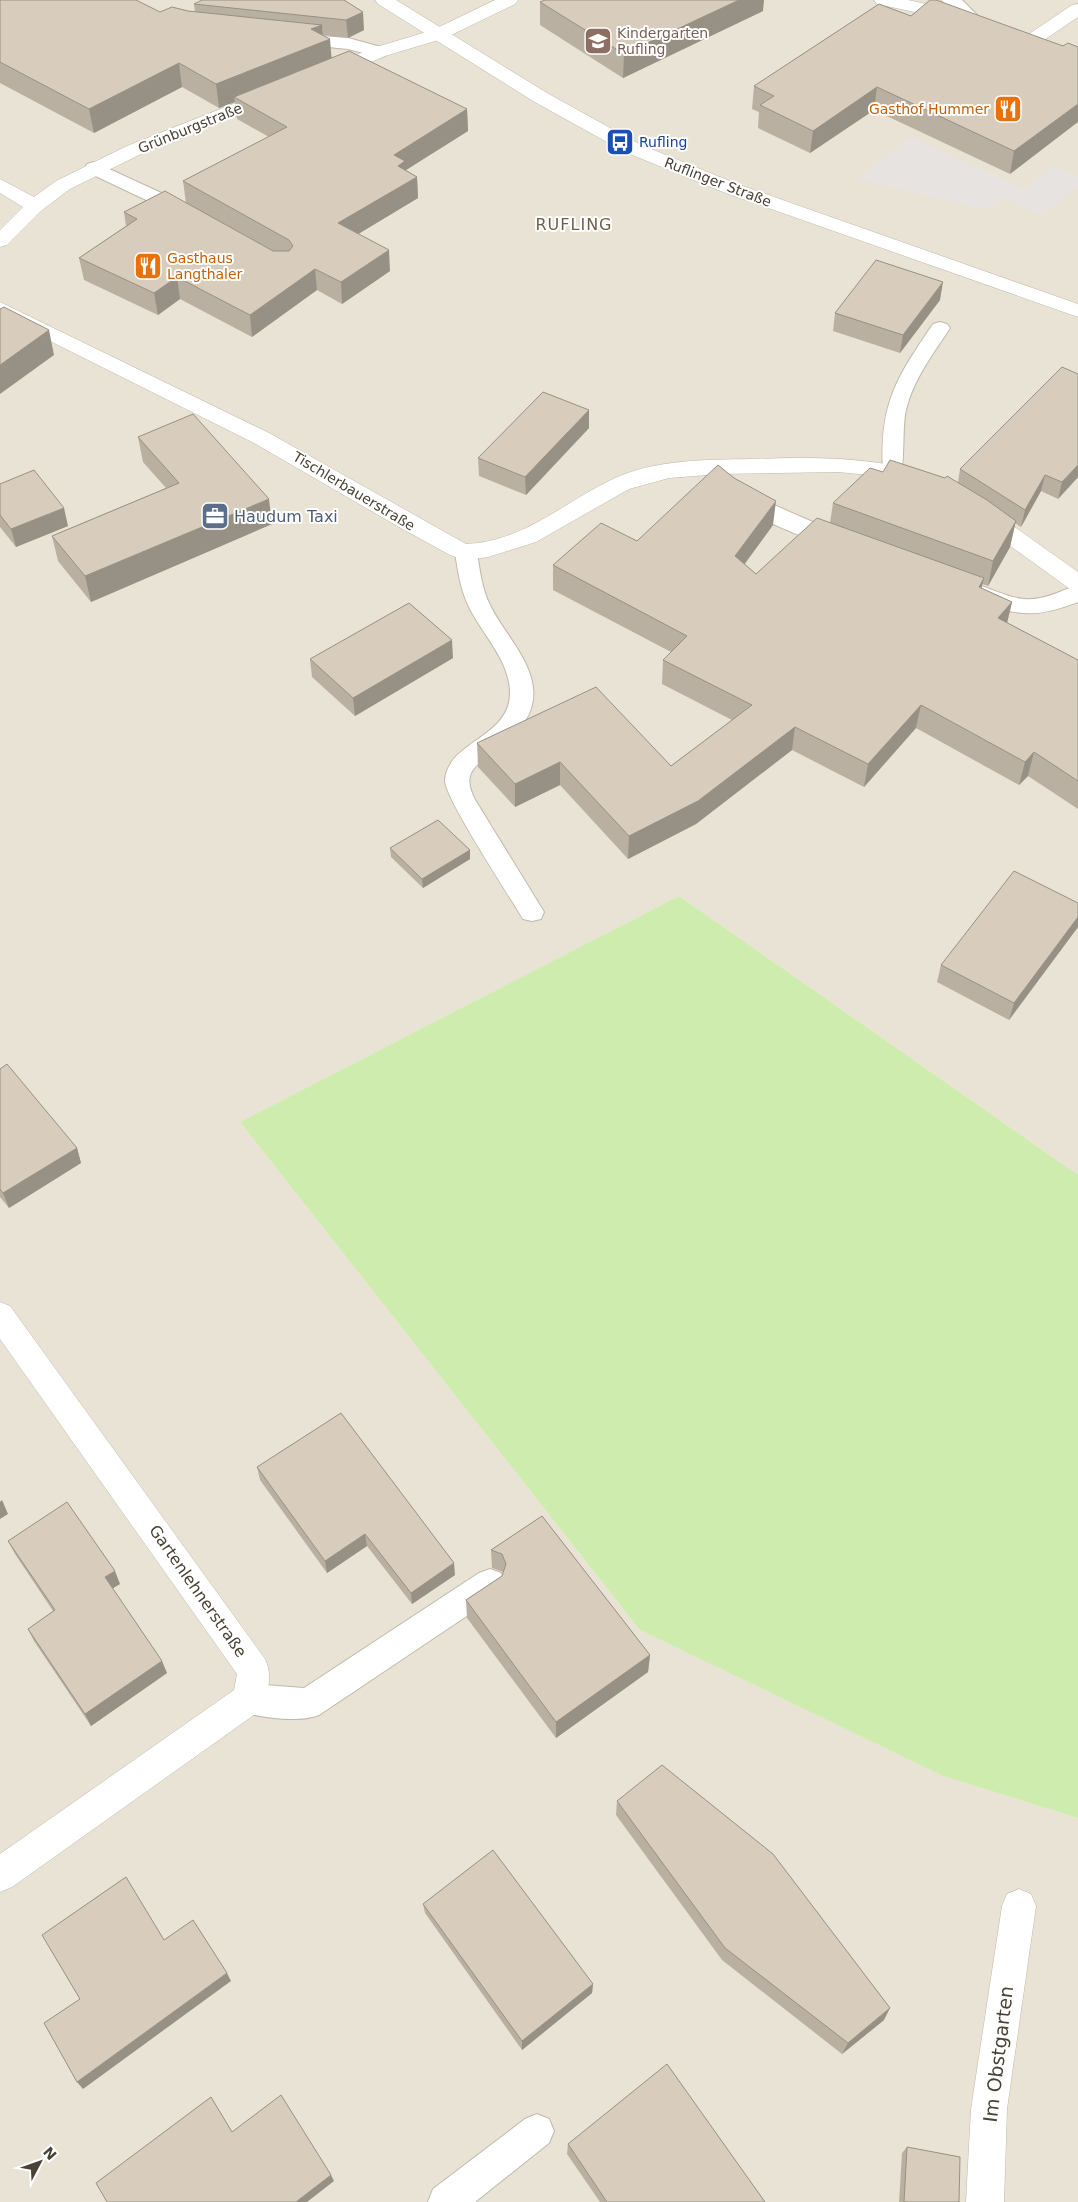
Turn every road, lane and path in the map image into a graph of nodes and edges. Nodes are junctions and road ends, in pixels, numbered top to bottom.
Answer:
1 (384, 0) edge
2 (509, 0) edge
3 (883, 0) edge
4 (950, 0) edge
5 (1078, 9) edge
6 (981, 22) joint
7 (1013, 33) edge
8 (439, 34) junction
9 (278, 37) edge
10 (379, 52) junction
11 (312, 79) edge
12 (285, 90) edge
13 (94, 168) junction
14 (0, 185) edge
15 (34, 206) junction
16 (203, 221) edge
17 (0, 241) edge
18 (0, 308) edge
19 (1078, 311) edge
20 (940, 328) dead end
21 (718, 467) junction
22 (893, 470) junction
23 (935, 487) edge
24 (965, 504) edge
25 (855, 548) edge
26 (466, 553) junction
27 (1078, 583) edge
28 (954, 584) edge
29 (1078, 593) edge
30 (532, 912) dead end
31 (0, 1315) edge
32 (490, 1583) edge
33 (248, 1699) junction
34 (0, 1875) edge
35 (1018, 1906) dead end
36 (537, 2132) dead end
37 (446, 2202) edge
38 (986, 2202) edge

1 - 8 street, Ruflinger Straße
2 - 8 street
3 - 6 street
4 - 6 lane
5 - 7 street
8 - 10 street
8 - 19 street, Ruflinger Straße
9 - 10 lane
10 - 11 street
12 - 13 street, Grünburgstraße
13 - 15 street, Grünburgstraße
13 - 16 lane
14 - 15 street
15 - 17 street, Grünburgstraße
18 - 26 street, Tischlerbauerstraße
20 - 22 lane
21 - 22 street
21 - 25 lane
21 - 26 street
22 - 23 street
24 - 27 street
26 - 30 lane
28 - 29 lane
31 - 33 street, Gartenlehnerstraße
32 - 33 lane
33 - 34 street
35 - 38 street, Im Obstgarten
36 - 37 lane

